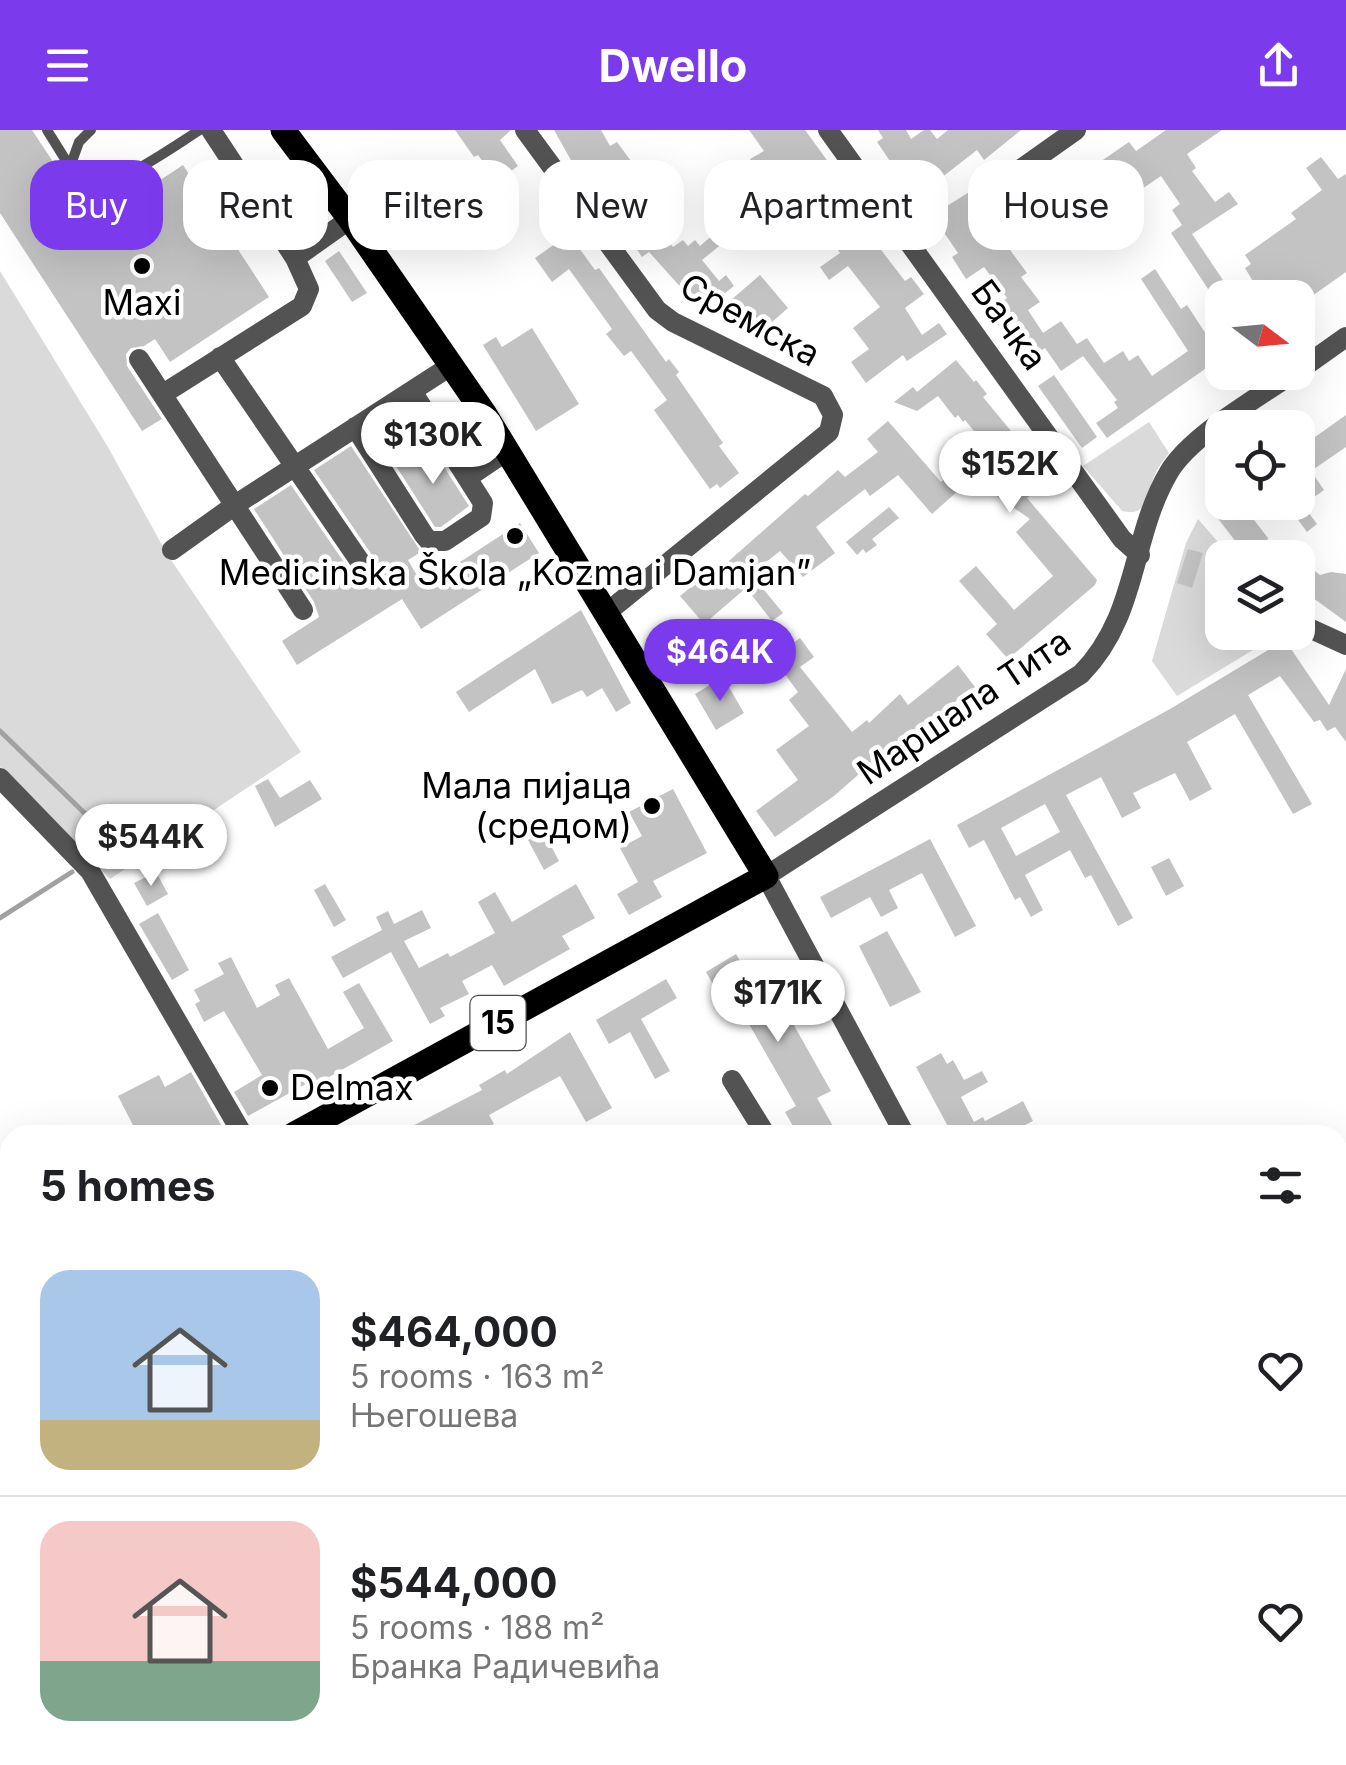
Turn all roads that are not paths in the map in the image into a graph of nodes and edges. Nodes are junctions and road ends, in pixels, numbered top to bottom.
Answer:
1 (47, 130) edge
2 (91, 130) edge
3 (200, 130) edge
4 (212, 130) edge
5 (283, 130) edge
6 (525, 130) edge
7 (828, 130) edge
8 (1076, 130) edge
9 (66, 160) edge
10 (73, 160) edge
11 (149, 160) edge
12 (1034, 160) edge
13 (348, 216) edge
14 (348, 220) edge
15 (372, 250) edge
16 (295, 258) junction
17 (1346, 337) edge
18 (220, 357) junction
19 (139, 358) dead end
20 (1315, 359) edge
21 (452, 365) junction
22 (1271, 390) edge
23 (412, 391) junction
24 (163, 394) junction
25 (355, 427) junction
26 (507, 451) junction
27 (294, 466) junction
28 (467, 478) junction
29 (235, 505) junction
30 (172, 550) dead end
31 (1140, 555) junction
32 (363, 566) dead end
33 (303, 610) dead end
34 (605, 614) junction
35 (1315, 631) edge
36 (1346, 645) edge
37 (0, 778) edge
38 (766, 876) junction
39 (732, 1080) dead end
40 (237, 1125) edge
41 (311, 1125) edge
42 (760, 1125) edge
43 (899, 1125) edge

1 - 9 lane
2 - 10 lane
3 - 11 lane
4 - 16 street
5 - 13 main road
6 - 34 street, Сремска
7 - 31 street, Бачка
8 - 12 street
14 - 16 street
15 - 21 main road
16 - 18 street
17 - 20 street, Маршала Тита
18 - 24 street
18 - 27 street
19 - 24 street
21 - 23 street
21 - 26 main road
22 - 31 street, Маршала Тита
23 - 25 street
23 - 28 street
24 - 29 street
25 - 27 street
25 - 28 street
26 - 28 street
26 - 34 main road
27 - 29 street
27 - 32 street
29 - 30 street
29 - 33 street
31 - 38 street, Маршала Тита
34 - 38 main road
35 - 36 street
37 - 40 street
38 - 41 main road, 15
38 - 43 street
39 - 42 street

